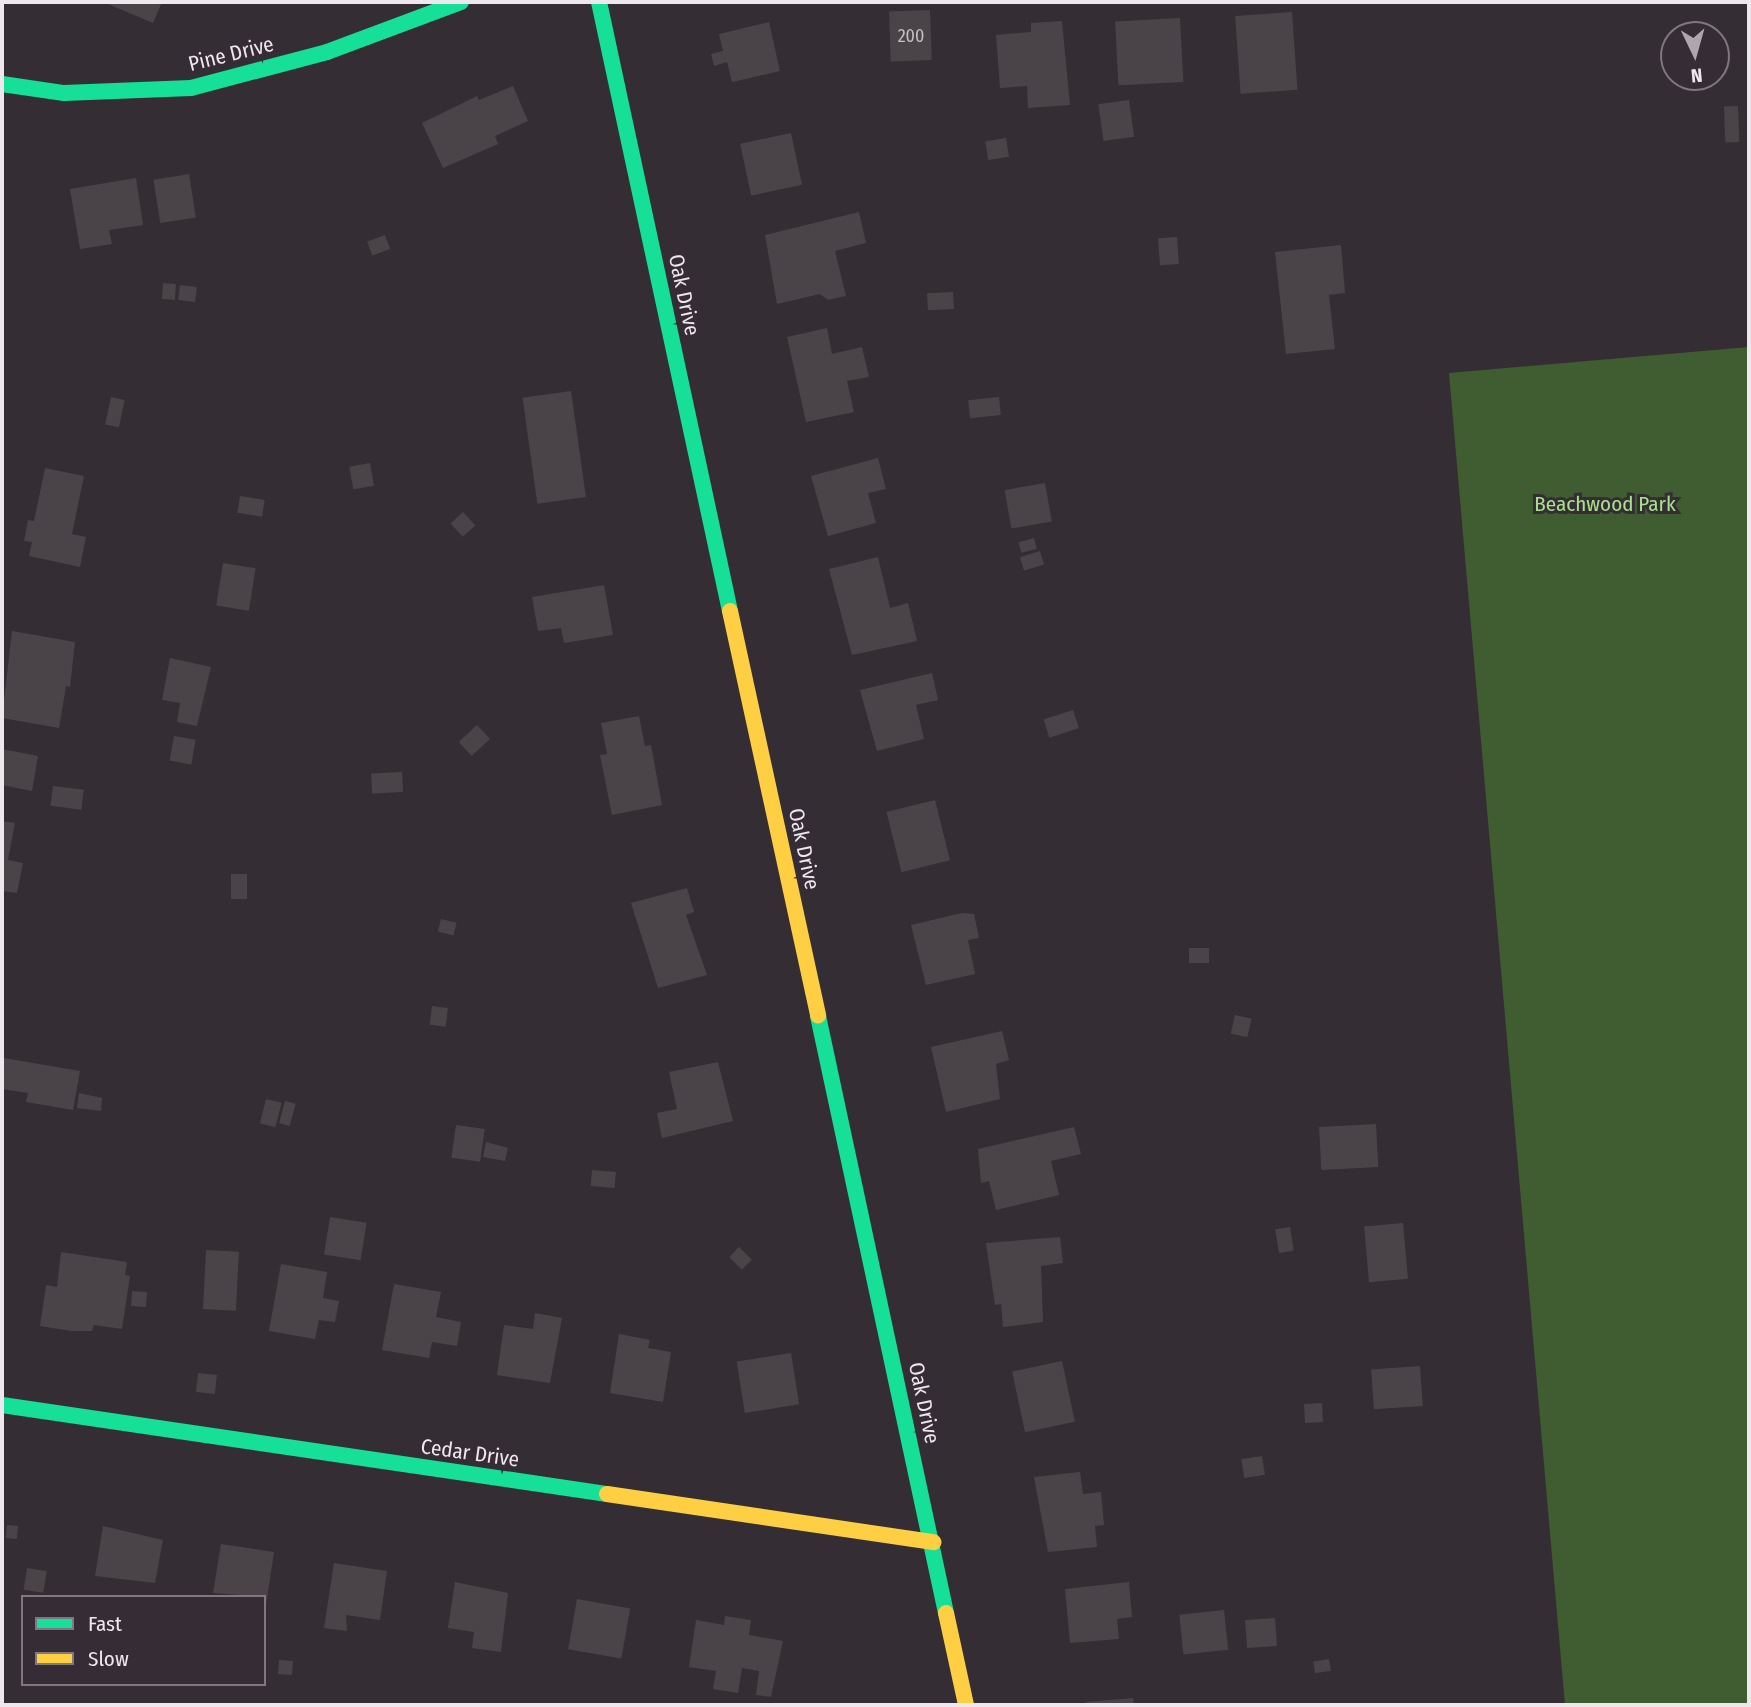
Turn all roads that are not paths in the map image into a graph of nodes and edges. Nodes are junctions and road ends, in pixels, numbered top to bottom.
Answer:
1 (461, 2) edge
2 (599, 2) edge
3 (2, 84) edge
4 (2, 1405) edge
5 (933, 1542) junction
6 (966, 1705) edge

1 - 3 street, Pine Drive
2 - 5 street, Oak Drive
4 - 5 street, Cedar Drive
5 - 6 street, Oak Drive

